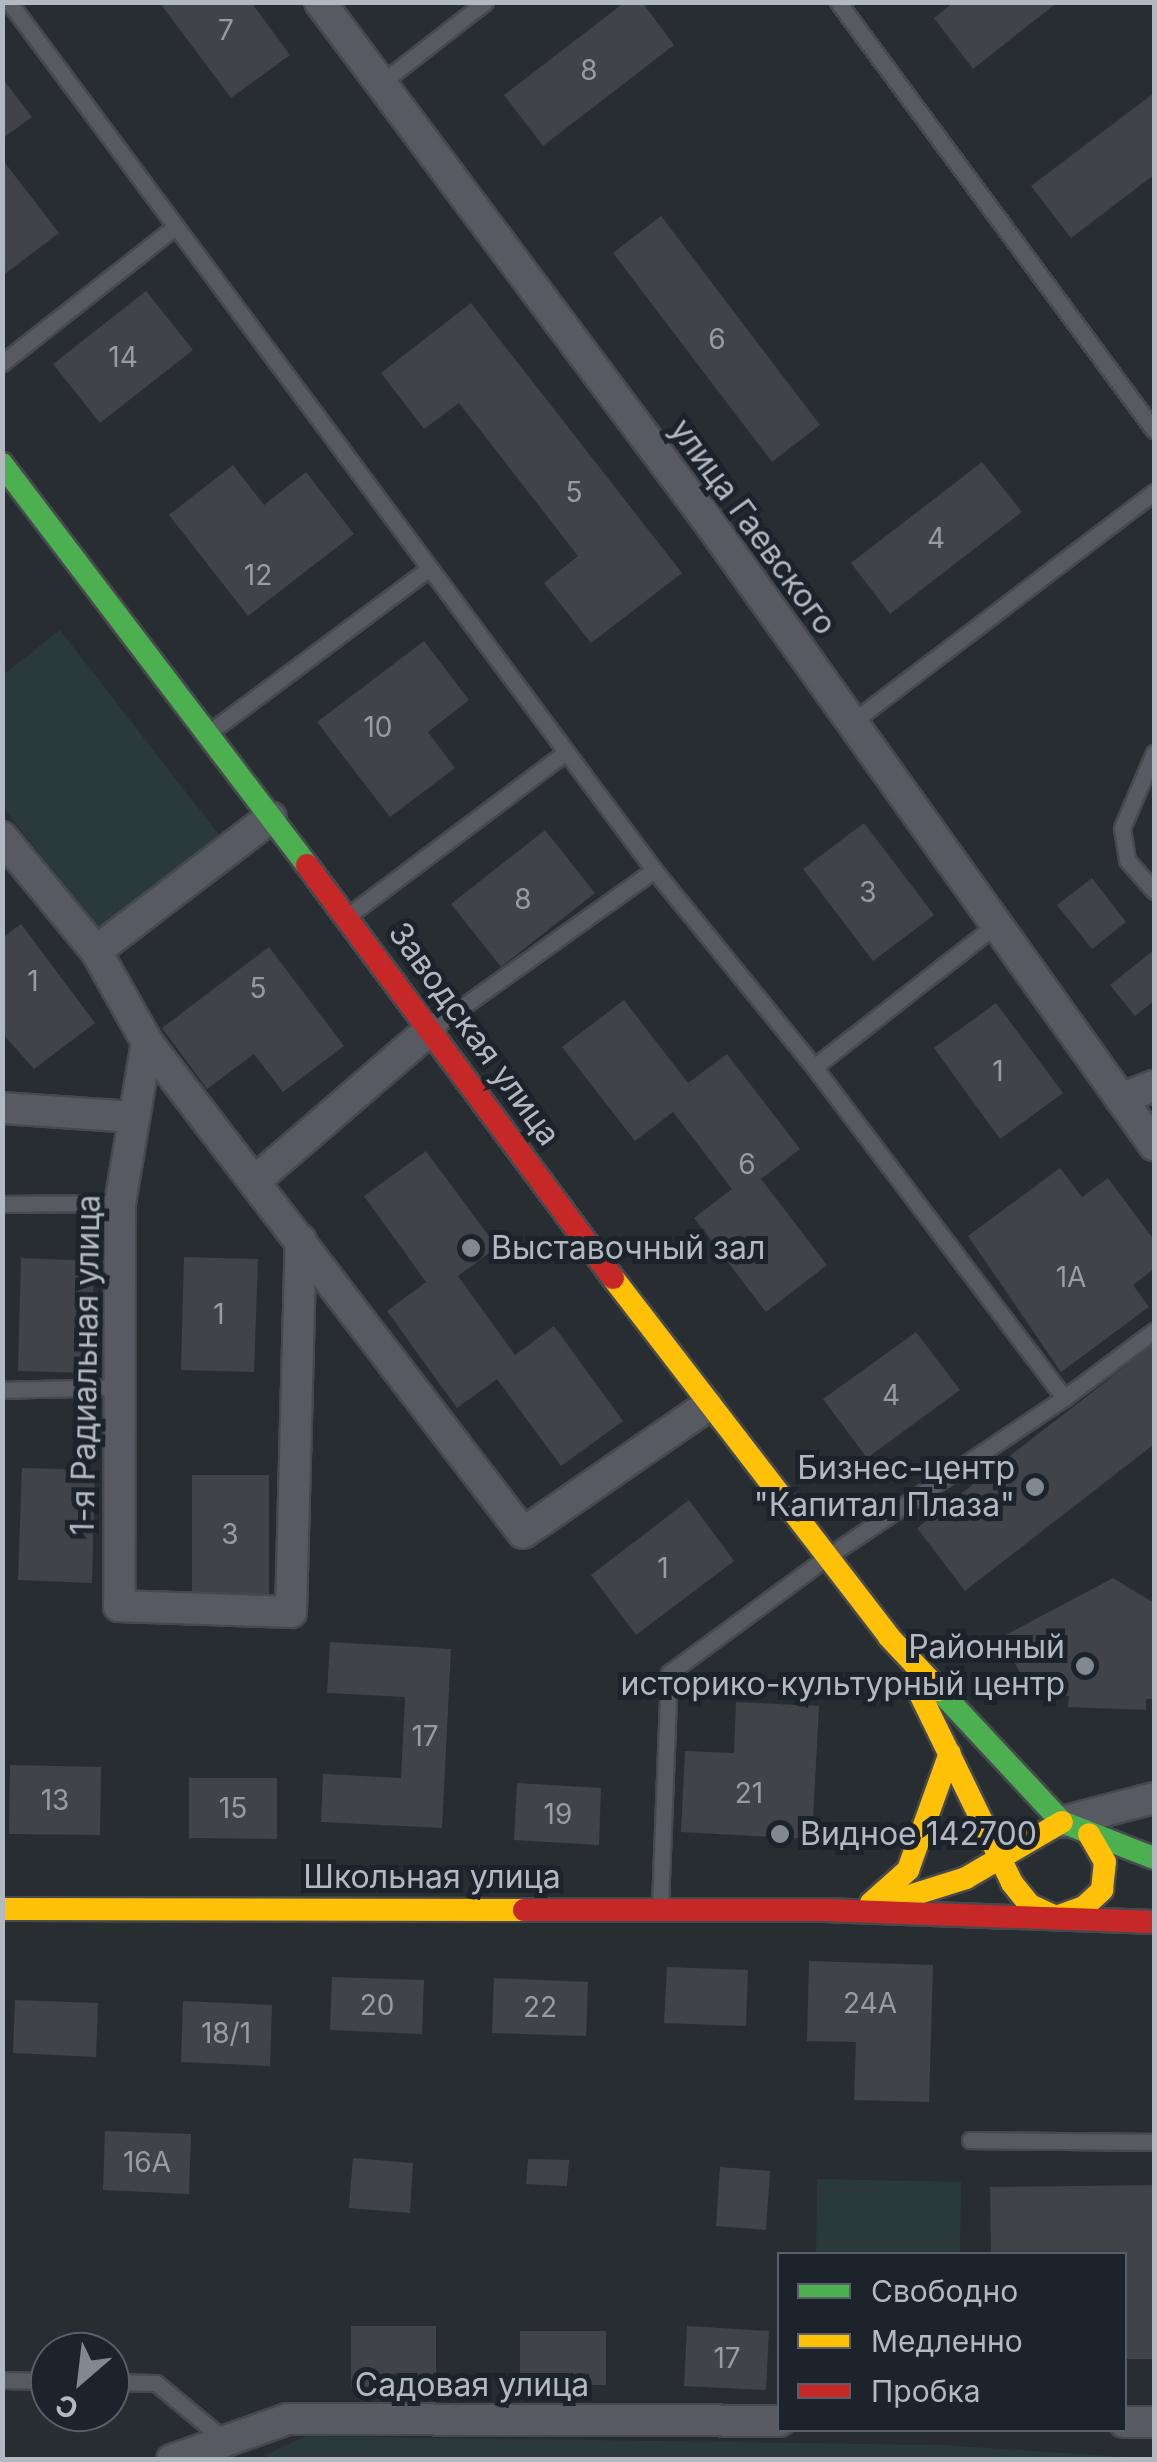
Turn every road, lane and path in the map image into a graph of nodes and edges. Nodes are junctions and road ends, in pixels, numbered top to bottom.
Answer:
1 (9, 2) edge
2 (320, 2) edge
3 (486, 2) edge
4 (838, 2) edge
5 (380, 84) junction
6 (172, 230) junction
7 (2, 362) edge
8 (1154, 430) edge
9 (2, 464) edge
10 (1154, 492) edge
11 (428, 570) junction
12 (852, 723) junction
13 (208, 734) junction
14 (566, 752) junction
15 (1154, 753) edge
16 (270, 817) junction
17 (3, 839) edge
18 (654, 870) junction
19 (1154, 891) edge
20 (347, 917) junction
21 (997, 924) junction
22 (96, 950) junction
23 (430, 1029) junction
24 (147, 1042) junction
25 (814, 1067) junction
26 (1154, 1086) edge
27 (1121, 1099) junction
28 (2, 1108) edge
29 (1154, 1111) edge
30 (134, 1116) junction
31 (1154, 1145) edge
32 (257, 1179) junction
33 (120, 1203) junction
34 (2, 1204) edge
35 (301, 1240) junction
36 (1154, 1331) edge
37 (119, 1387) junction
38 (2, 1390) edge
39 (1064, 1398) junction
40 (707, 1406) junction
41 (828, 1556) junction
42 (894, 1642) junction
43 (950, 1753) junction
44 (1154, 1798) edge
45 (1076, 1828) junction
46 (1003, 1858) junction
47 (1154, 1858) edge
48 (2, 1908) edge
49 (660, 1910) junction
50 (861, 1911) junction
51 (1056, 1918) junction
52 (1154, 1922) edge
53 (970, 2140) dead end
54 (1154, 2142) edge
55 (2, 2380) edge
56 (30, 2381) edge
57 (130, 2382) edge
58 (777, 2421) edge
59 (1127, 2422) edge
60 (1154, 2422) edge
61 (222, 2437) junction
62 (172, 2460) edge

1 - 6 lane
2 - 5 street, улица Гаевского
3 - 5 lane
4 - 8 lane
5 - 12 street, улица Гаевского
6 - 7 lane
6 - 11 lane
9 - 13 street, Заводская улица
10 - 12 lane
11 - 13 lane
11 - 14 lane
12 - 21 street, улица Гаевского
13 - 16 street, Заводская улица
14 - 18 lane
14 - 20 lane
15 - 19 lane
16 - 20 street, Заводская улица
16 - 22 street
17 - 22 street
18 - 23 lane
18 - 25 lane
20 - 23 street, Заводская улица
21 - 25 lane
21 - 27 street, улица Гаевского
22 - 24 street
23 - 32 street
23 - 40 street, Заводская улица
24 - 30 street, 1-я Радиальная улица
24 - 32 street
25 - 39 lane
26 - 27 street
27 - 29 street
27 - 31 street, улица Гаевского
28 - 30 street
30 - 33 street, 1-я Радиальная улица
32 - 35 street
33 - 34 lane
33 - 37 street, 1-я Радиальная улица
35 - 37 street, 1-я Радиальная улица
35 - 40 street
36 - 39 lane
37 - 38 lane
39 - 41 lane
40 - 41 street, Заводская улица
41 - 42 street, Заводская улица
41 - 49 lane
42 - 43 street
42 - 45 street
43 - 46 street
43 - 50 street
44 - 45 street
45 - 46 street
45 - 47 street
45 - 51 street
46 - 50 street
46 - 51 street
48 - 49 street, Школьная улица
49 - 50 street, Школьная улица
50 - 51 street, Школьная улица
51 - 52 street, Школьная улица
53 - 54 lane
55 - 56 lane
57 - 61 lane
58 - 61 street, Садовая улица
59 - 60 street
61 - 62 street, Садовая улица

